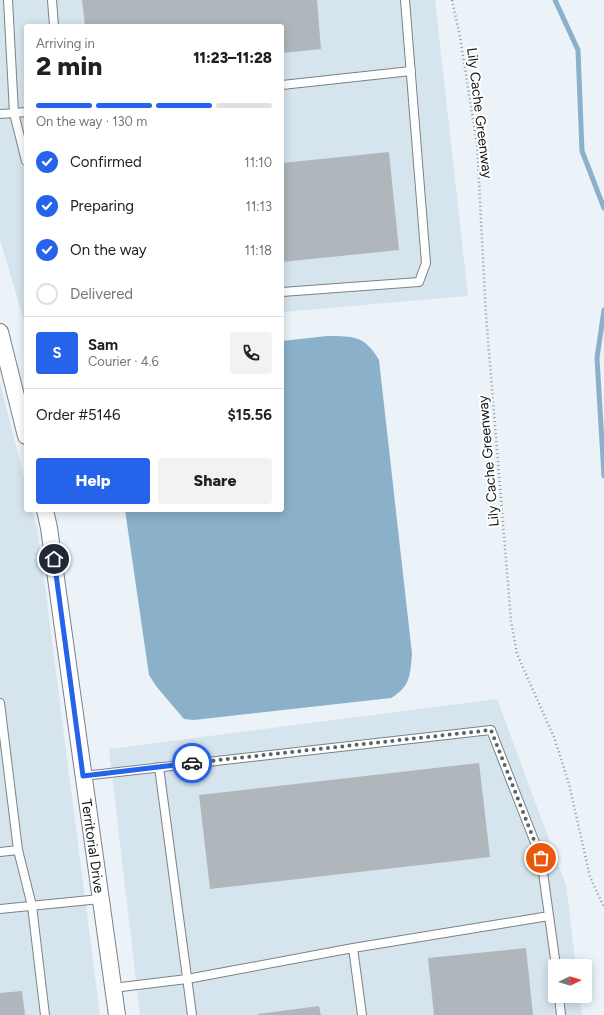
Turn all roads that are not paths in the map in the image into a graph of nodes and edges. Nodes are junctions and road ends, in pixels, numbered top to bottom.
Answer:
1 (8, 0) edge
2 (52, 0) edge
3 (405, 0) edge
4 (54, 24) edge
5 (411, 71) junction
6 (284, 85) edge
7 (24, 112) edge
8 (14, 113) junction
9 (0, 114) edge
10 (24, 153) edge
11 (284, 292) edge
12 (0, 332) edge
13 (2, 350) edge
14 (24, 429) edge
15 (45, 512) edge
16 (0, 703) edge
17 (159, 767) junction
18 (83, 776) junction
19 (18, 850) junction
20 (0, 852) edge
21 (100, 899) junction
22 (32, 906) junction
23 (0, 910) edge
24 (549, 916) junction
25 (353, 948) junction
26 (555, 959) edge
27 (187, 979) junction
28 (113, 988) junction
29 (560, 1003) edge
30 (46, 1015) edge
31 (117, 1015) edge
32 (192, 1015) edge
33 (362, 1015) edge
34 (561, 1015) edge

1 - 8 lane
2 - 4 lane
3 - 5 lane
5 - 6 lane
5 - 11 lane
7 - 8 lane
8 - 9 lane
8 - 10 lane
12 - 13 street
13 - 14 street
15 - 18 street, Territorial Drive
16 - 19 lane
17 - 18 lane
17 - 24 lane
17 - 27 lane
18 - 21 street, Territorial Drive
19 - 20 lane
19 - 22 lane
21 - 22 lane
21 - 28 street, Territorial Drive
22 - 23 lane
22 - 30 lane
24 - 25 lane
24 - 26 lane
25 - 27 lane
25 - 33 lane
27 - 28 lane
27 - 32 lane
28 - 31 street, Territorial Drive
29 - 34 lane

